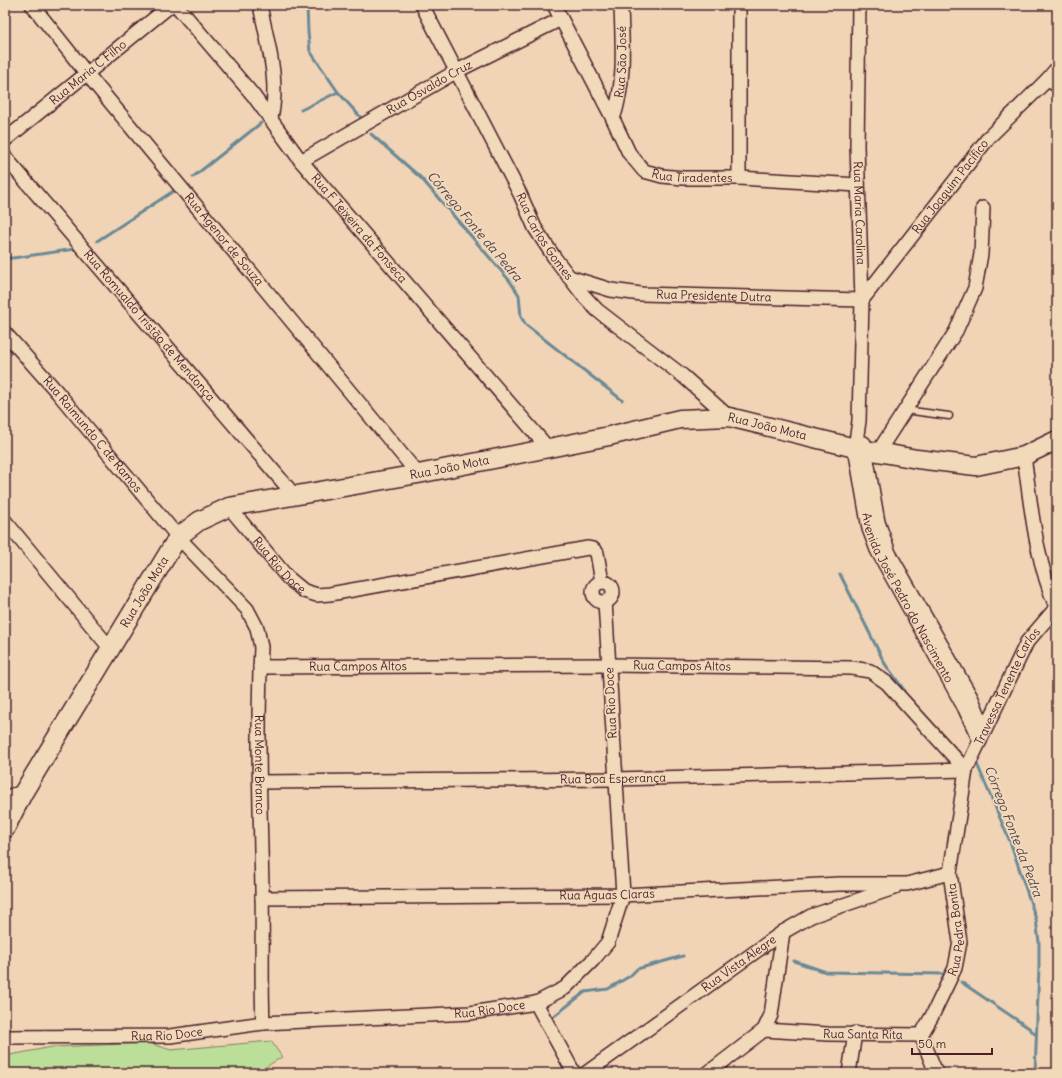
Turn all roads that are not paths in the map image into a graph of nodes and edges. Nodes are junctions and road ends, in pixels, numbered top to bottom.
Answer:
1 (32, 5) edge
2 (171, 5) edge
3 (176, 5) edge
4 (260, 5) edge
5 (422, 5) edge
6 (554, 5) edge
7 (621, 5) edge
8 (739, 5) edge
9 (859, 5) edge
10 (561, 19) junction
11 (1057, 68) edge
12 (457, 71) junction
13 (87, 74) junction
14 (1052, 82) edge
15 (271, 118) junction
16 (614, 119) junction
17 (5, 140) edge
18 (5, 157) edge
19 (301, 161) junction
20 (739, 178) junction
21 (858, 185) junction
22 (983, 208) dead end
23 (569, 277) junction
24 (862, 300) junction
25 (5, 333) edge
26 (905, 410) junction
27 (948, 416) dead end
28 (729, 417) junction
29 (1057, 440) edge
30 (548, 448) junction
31 (866, 450) junction
32 (1024, 456) junction
33 (418, 474) junction
34 (294, 495) junction
35 (229, 507) junction
36 (5, 520) edge
37 (178, 537) junction
38 (1057, 609) edge
39 (110, 648) junction
40 (610, 665) junction
41 (260, 666) junction
42 (983, 735) junction
43 (966, 770) junction
44 (615, 779) junction
45 (260, 782) junction
46 (23, 793) junction
47 (5, 802) edge
48 (5, 829) edge
49 (950, 873) junction
50 (839, 884) junction
51 (907, 884) junction
52 (623, 895) junction
53 (262, 898) junction
54 (843, 904) junction
55 (783, 932) junction
56 (536, 1003) junction
57 (263, 1023) junction
58 (764, 1030) junction
59 (855, 1033) junction
60 (920, 1035) junction
61 (5, 1037) edge
62 (574, 1073) edge
63 (586, 1073) edge
64 (708, 1073) edge
65 (849, 1073) edge
66 (936, 1073) edge

1 - 13 street, Rua Agenor de Souza
2 - 13 street, Rua Maria C Filho
3 - 15 street, Rua F Teixeira da Fonseca
4 - 15 street
5 - 12 street, Rua Carlos Gomes
6 - 10 street, Rua Tiradentes
7 - 16 street, Rua São José
8 - 20 street
9 - 21 street, Rua Maria Carolina
10 - 12 street, Rua Osvaldo Cruz
10 - 16 street, Rua Tiradentes
11 - 14 street, Rua Joaquim Pacífico
12 - 19 street, Rua Osvaldo Cruz
12 - 23 street, Rua Carlos Gomes
13 - 17 street, Rua Maria C Filho
13 - 33 street, Rua Agenor de Souza
14 - 24 street, Rua Joaquim Pacífico
15 - 19 street, Rua F Teixeira da Fonseca
16 - 20 street, Rua Tiradentes
18 - 34 street, Rua Romualdo Tristão de Mendonça
19 - 30 street, Rua F Teixeira da Fonseca
20 - 21 street, Rua Tiradentes
21 - 24 street, Rua Maria Carolina
22 - 26 street
23 - 24 street, Rua Presidente Dutra
23 - 28 street, Rua Carlos Gomes
24 - 31 street, Rua Maria Carolina
25 - 37 street, Rua Raimundo C de Ramos
26 - 27 lane
26 - 31 street
28 - 30 main road, Rua João Mota
28 - 31 main road, Rua João Mota
29 - 32 main road, Rua João Mota
30 - 33 main road, Rua João Mota
31 - 32 main road, Rua João Mota
31 - 42 street, Avenida José Pedro do Nascimento
32 - 38 street
33 - 34 main road, Rua João Mota
34 - 35 main road, Rua João Mota
35 - 37 main road, Rua João Mota
35 - 40 street, Rua Rio Doce
36 - 39 street
37 - 39 main road, Rua João Mota
37 - 41 street, Rua Monte Branco
38 - 42 street, Travessa Tenente Carlos
39 - 46 main road, Rua João Mota
40 - 41 street, Rua Campos Altos
40 - 43 street, Rua Campos Altos
40 - 44 street, Rua Rio Doce
41 - 45 street, Rua Monte Branco
42 - 43 street, Travessa Tenente Carlos
43 - 44 street, Rua Boa Esperança
43 - 49 street, Rua Pedra Bonita
44 - 45 street, Rua Boa Esperança
44 - 52 street, Rua Rio Doce
45 - 53 street, Rua Monte Branco
46 - 47 street
46 - 48 main road, Rua João Mota
49 - 51 street, Rua Águas Claras
49 - 60 street, Rua Pedra Bonita
50 - 51 street, Rua Águas Claras
50 - 52 street, Rua Águas Claras
50 - 54 street
51 - 54 street, Rua Vista Alegre
52 - 53 street, Rua Águas Claras
52 - 56 street, Rua Rio Doce
53 - 57 street, Rua Monte Branco
54 - 55 street, Rua Vista Alegre
55 - 58 street
55 - 63 street, Rua Vista Alegre
56 - 57 street, Rua Rio Doce
56 - 62 street
57 - 61 street, Rua Rio Doce
58 - 59 street, Rua Santa Rita
58 - 64 street
59 - 60 street, Rua Santa Rita
59 - 65 street
60 - 66 street, Rua Santa Rita

